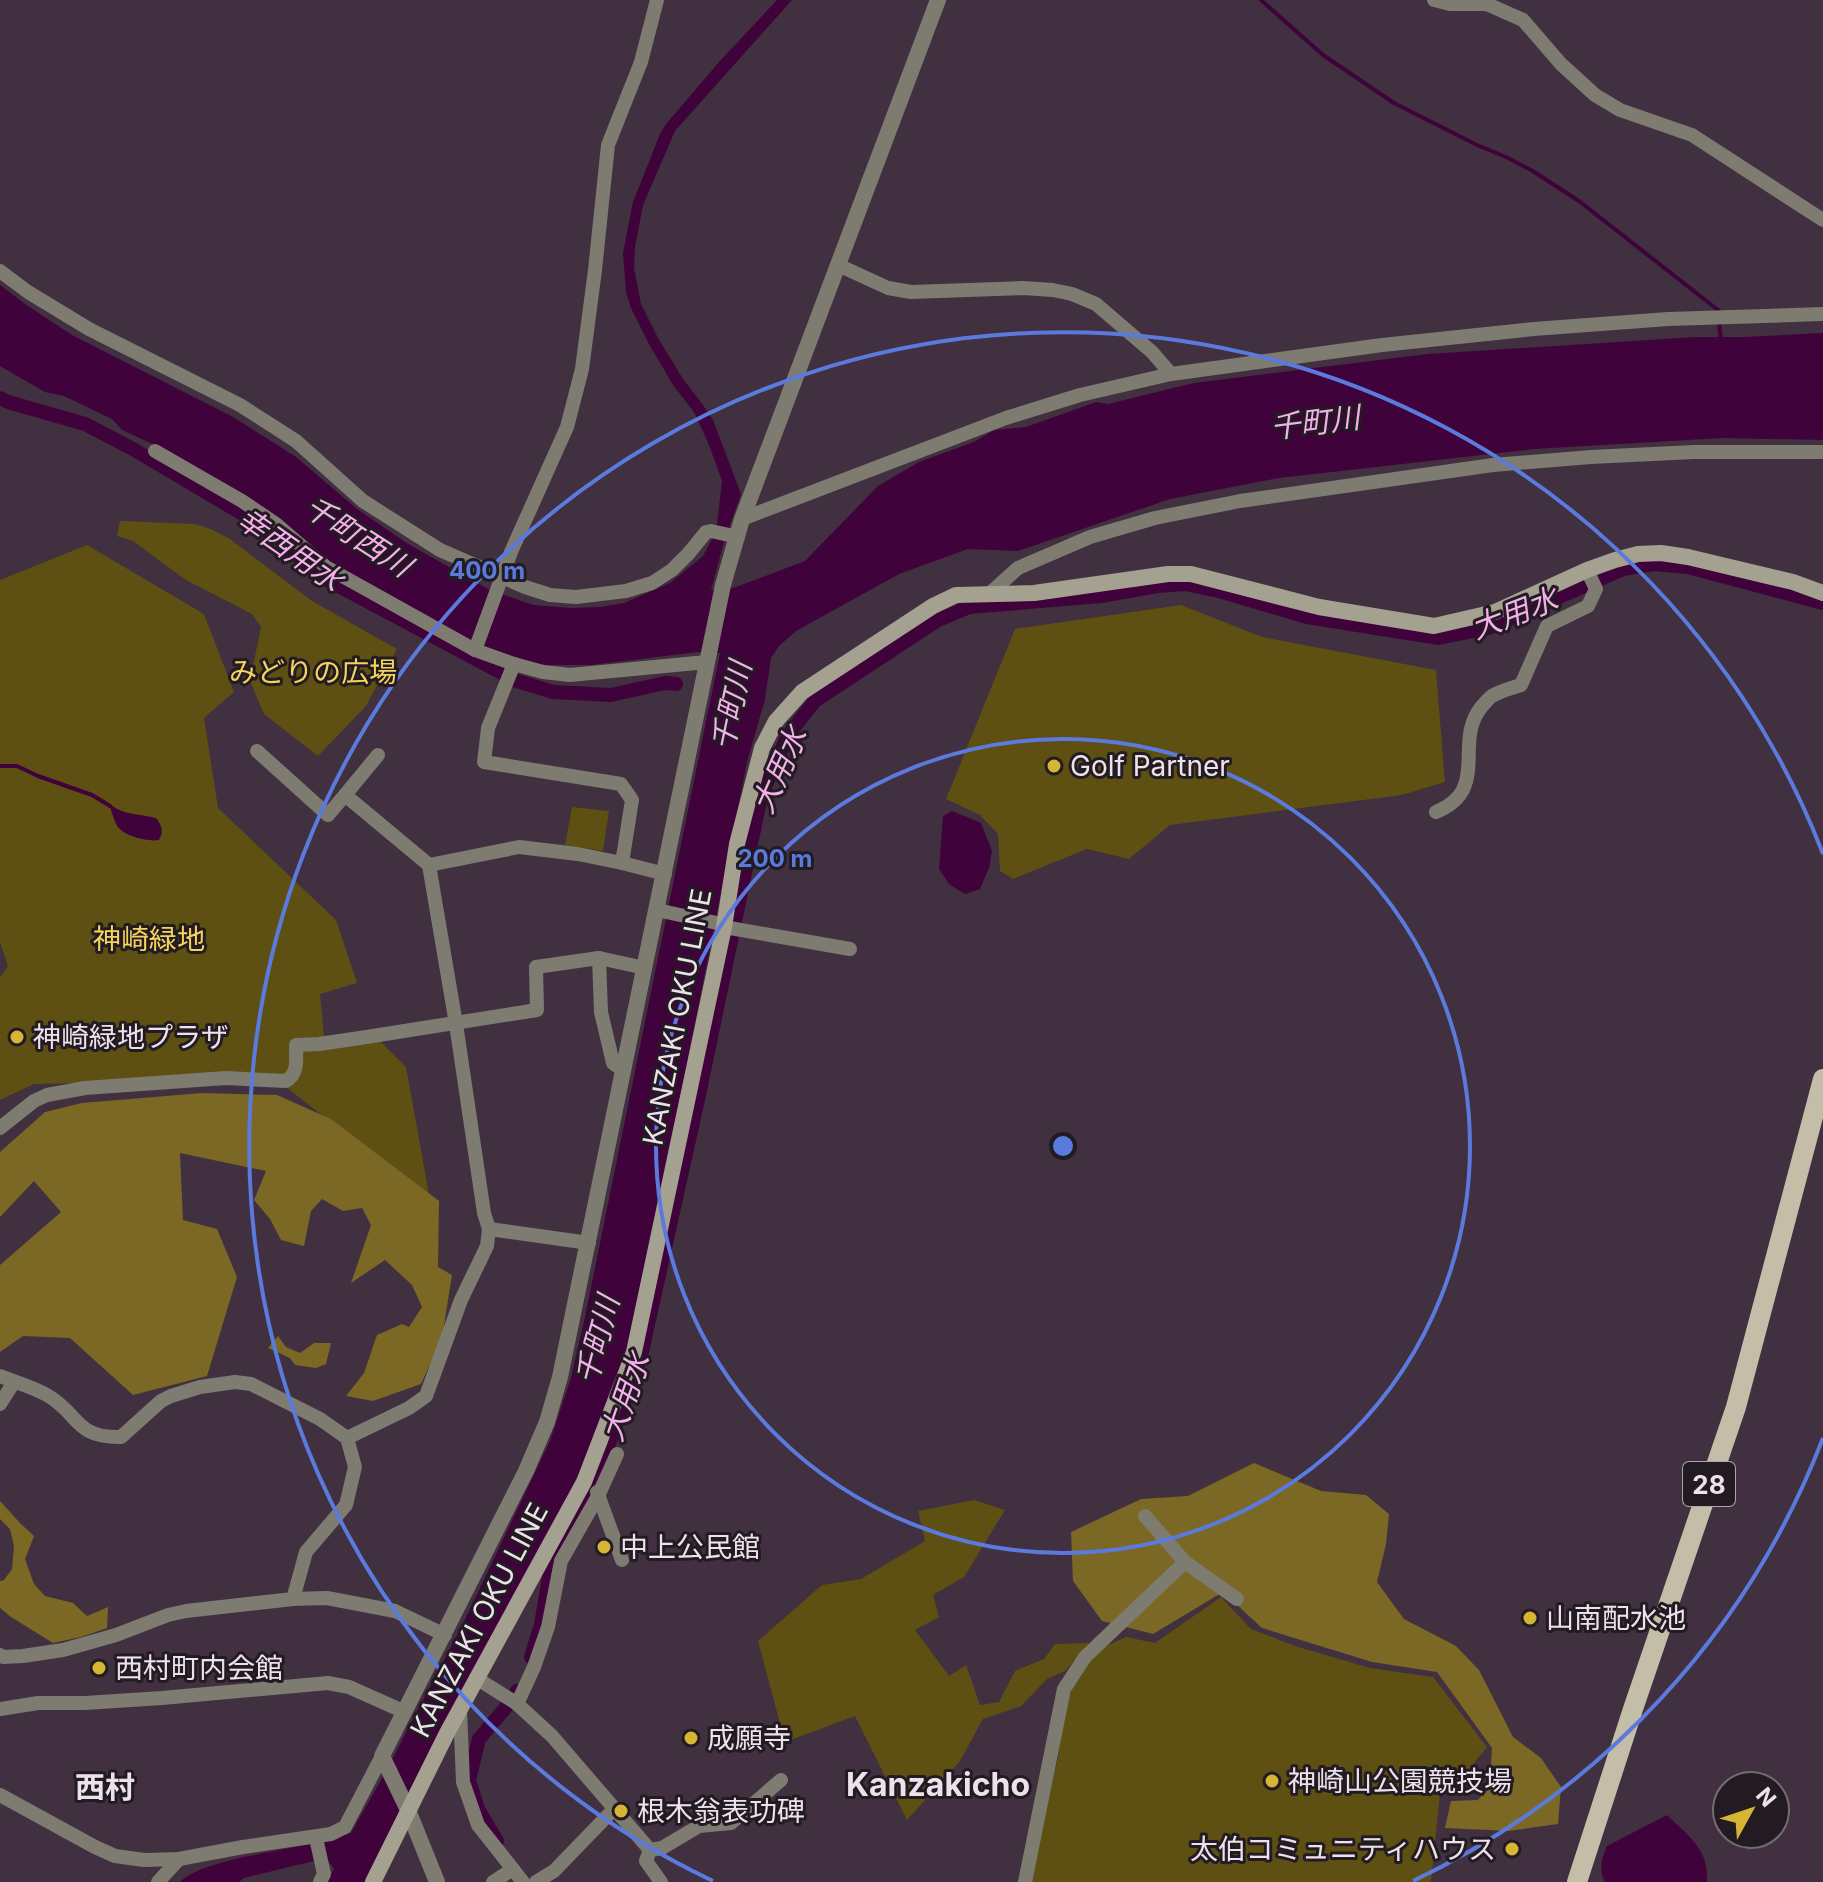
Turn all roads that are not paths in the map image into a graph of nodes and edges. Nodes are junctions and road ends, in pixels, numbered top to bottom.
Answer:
1 (657, 0) edge
2 (938, 0) edge
3 (1434, 0) edge
4 (1823, 220) edge
5 (838, 265) junction
6 (0, 271) edge
7 (1823, 314) edge
8 (1171, 374) junction
9 (155, 451) dead end
10 (1823, 452) edge
11 (742, 519) junction
12 (734, 536) junction
13 (1587, 570) junction
14 (500, 580) junction
15 (1823, 593) edge
16 (988, 595) junction
17 (476, 648) junction
18 (708, 657) junction
19 (511, 673) junction
20 (257, 751) dead end
21 (378, 755) dead end
22 (345, 795) junction
23 (1436, 812) dead end
24 (622, 863) junction
25 (429, 865) junction
26 (665, 874) junction
27 (660, 911) junction
28 (727, 926) junction
29 (850, 949) dead end
30 (599, 958) junction
31 (645, 968) junction
32 (456, 1024) junction
33 (624, 1071) junction
34 (1823, 1079) edge
35 (0, 1128) edge
36 (489, 1229) junction
37 (589, 1243) junction
38 (7, 1379) edge
39 (0, 1404) edge
40 (347, 1438) junction
41 (617, 1454) dead end
42 (592, 1489) junction
43 (1145, 1516) dead end
44 (622, 1560) dead end
45 (1185, 1562) junction
46 (293, 1599) junction
47 (1237, 1599) dead end
48 (445, 1635) junction
49 (0, 1655) edge
50 (476, 1678) junction
51 (517, 1704) junction
52 (460, 1708) junction
53 (0, 1709) edge
54 (405, 1712) junction
55 (385, 1762) junction
56 (781, 1780) dead end
57 (0, 1795) edge
58 (406, 1807) junction
59 (614, 1809) junction
60 (316, 1840) junction
61 (650, 1850) junction
62 (179, 1859) junction
63 (513, 1869) junction
64 (158, 1882) edge
65 (320, 1882) edge
66 (373, 1882) edge
67 (437, 1882) edge
68 (493, 1882) edge
69 (523, 1882) edge
70 (537, 1882) edge
71 (661, 1882) edge
72 (1025, 1882) edge
73 (1577, 1882) edge

1 - 14 street
2 - 5 street
3 - 4 street
5 - 8 street
5 - 11 street
6 - 14 street
7 - 8 street
8 - 11 street
9 - 17 street
10 - 16 street
11 - 12 street
12 - 14 street
12 - 18 street
13 - 15 main road, KANZAKI OKU LINE
13 - 16 main road, KANZAKI OKU LINE
13 - 23 street
14 - 17 street
16 - 28 main road, KANZAKI OKU LINE
17 - 19 street
18 - 19 street
18 - 26 street
19 - 24 street
20 - 22 street
21 - 22 street
22 - 25 street
24 - 25 street
24 - 26 street
25 - 32 street
26 - 27 street
27 - 28 street
27 - 31 street
28 - 29 street
28 - 42 main road, KANZAKI OKU LINE
30 - 31 street
30 - 32 street
30 - 33 street
31 - 33 street
32 - 35 street
32 - 36 street
33 - 37 street
34 - 73 main road, 28
36 - 37 street
36 - 40 street
37 - 48 street
38 - 39 street
38 - 40 street
40 - 46 street
41 - 42 street
42 - 44 street
42 - 50 main road, KANZAKI OKU LINE
42 - 51 street
43 - 45 street
45 - 47 street
45 - 72 street
46 - 48 street
46 - 49 street
48 - 54 street
50 - 51 street
50 - 52 main road, KANZAKI OKU LINE
51 - 59 street
52 - 58 main road, KANZAKI OKU LINE
52 - 63 street
53 - 54 street
54 - 55 street
55 - 58 street
55 - 60 street
56 - 61 street
57 - 62 street
58 - 66 main road, KANZAKI OKU LINE
58 - 67 street
59 - 61 street
59 - 70 street
60 - 62 street
60 - 65 street
61 - 71 street
62 - 64 street
63 - 68 street
63 - 69 street

